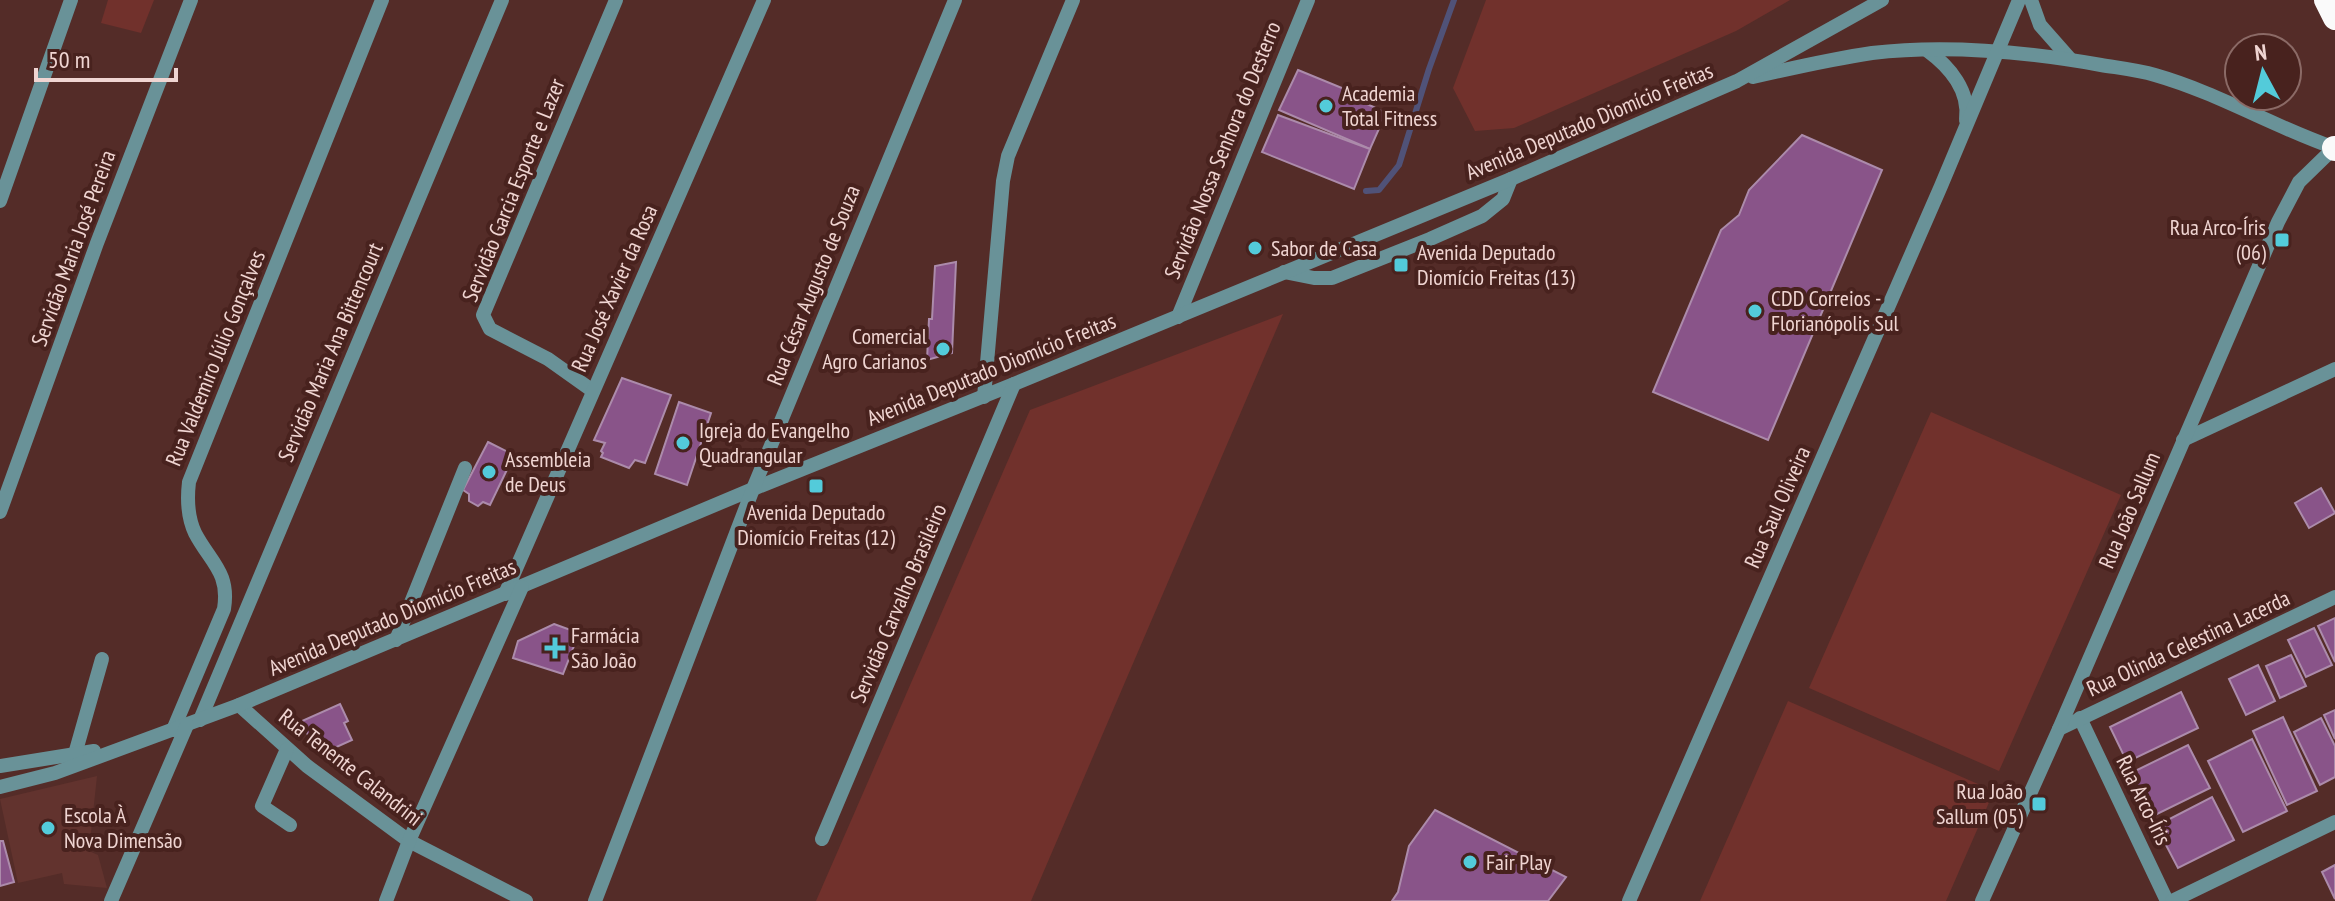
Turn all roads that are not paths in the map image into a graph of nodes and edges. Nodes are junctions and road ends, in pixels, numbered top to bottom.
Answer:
1 (71, 0) edge
2 (191, 0) edge
3 (382, 0) edge
4 (502, 0) edge
5 (616, 0) edge
6 (764, 0) edge
7 (955, 0) edge
8 (1073, 0) edge
9 (1308, 0) edge
10 (1882, 0) edge
11 (2019, 0) edge
12 (2031, 0) edge
13 (2326, 0) edge
14 (2335, 18) edge
15 (1928, 50) junction
16 (1996, 53) junction
17 (2070, 59) junction
18 (1737, 81) junction
19 (1964, 131) junction
20 (2335, 149) edge
21 (1511, 179) junction
22 (0, 201) edge
23 (1283, 272) junction
24 (1178, 317) junction
25 (2335, 369) edge
26 (1014, 384) junction
27 (593, 391) junction
28 (984, 397) junction
29 (2183, 440) junction
30 (465, 468) dead end
31 (753, 489) junction
32 (0, 512) edge
33 (522, 587) junction
34 (505, 594) junction
35 (252, 596) junction
36 (2335, 597) edge
37 (224, 609) junction
38 (215, 631) junction
39 (396, 640) junction
40 (102, 659) dead end
41 (225, 659) junction
42 (239, 705) junction
43 (2080, 718) junction
44 (194, 723) junction
45 (2059, 729) junction
46 (173, 730) junction
47 (126, 746) junction
48 (287, 749) junction
49 (75, 754) junction
50 (0, 766) edge
51 (0, 787) edge
52 (2335, 822) edge
53 (290, 825) dead end
54 (822, 839) dead end
55 (409, 841) junction
56 (111, 901) edge
57 (386, 901) edge
58 (526, 901) edge
59 (595, 901) edge
60 (1629, 901) edge
61 (1982, 901) edge
62 (2170, 901) edge

1 - 22 street
2 - 32 street, Servidão Maria José Pereira
3 - 37 street, Rua Valdemiro Júlio Gonçalves
4 - 35 street, Servidão Maria Ana Bittencourt
5 - 27 street, Servidão Garcia Esporte e Lazer
6 - 27 street, Rua José Xavier da Rosa
7 - 31 street, Rua César Augusto de Souza
8 - 28 street
9 - 24 street, Servidão Nossa Senhora do Desterro
10 - 18 street, Avenida Deputado Diomício Freitas
11 - 16 street, Rua Saul Oliveira
12 - 17 street
13 - 14 highway
15 - 16 street, Avenida Deputado Diomício Freitas
15 - 18 street, Avenida Deputado Diomício Freitas
15 - 19 street, Rua Saul Oliveira
16 - 17 street, Avenida Deputado Diomício Freitas
16 - 19 street, Rua Saul Oliveira
17 - 20 street, Avenida Deputado Diomício Freitas
18 - 21 street, Avenida Deputado Diomício Freitas
19 - 60 street, Rua Saul Oliveira
20 - 29 street, Rua João Sallum
21 - 23 street, Avenida Deputado Diomício Freitas
21 - 23 street
23 - 24 street, Avenida Deputado Diomício Freitas
24 - 26 street, Avenida Deputado Diomício Freitas
25 - 29 street
26 - 28 street, Avenida Deputado Diomício Freitas
26 - 54 street, Servidão Carvalho Brasileiro
27 - 34 street, Rua José Xavier da Rosa
28 - 31 street, Avenida Deputado Diomício Freitas
29 - 45 street, Rua João Sallum
30 - 39 street
31 - 33 street, Avenida Deputado Diomício Freitas
31 - 59 street, Rua César Augusto de Souza
33 - 34 street, Avenida Deputado Diomício Freitas
33 - 55 street
34 - 39 street, Avenida Deputado Diomício Freitas
35 - 37 street
35 - 41 street, Servidão Maria Ana Bittencourt
36 - 43 street, Rua Olinda Celestina Lacerda
37 - 38 street, Rua Valdemiro Júlio Gonçalves
38 - 41 street
38 - 46 street, Rua Valdemiro Júlio Gonçalves
39 - 42 street, Avenida Deputado Diomício Freitas
40 - 49 street
41 - 44 street, Servidão Maria Ana Bittencourt
42 - 44 street, Avenida Deputado Diomício Freitas
42 - 48 street, Rua Tenente Calandrini
43 - 45 street, Rua Olinda Celestina Lacerda
43 - 62 street, Rua Arco-Íris
44 - 46 street, Avenida Deputado Diomício Freitas
44 - 56 street, Servidão Maria Ana Bittencourt
45 - 61 street, Rua João Sallum
46 - 47 street, Avenida Deputado Diomício Freitas
47 - 49 street, Avenida Deputado Diomício Freitas
47 - 51 street, Avenida Deputado Diomício Freitas
48 - 53 street
48 - 55 street, Rua Tenente Calandrini
49 - 50 street, Avenida Deputado Diomício Freitas
52 - 62 street
55 - 57 street
55 - 58 street, Rua Tenente Calandrini

